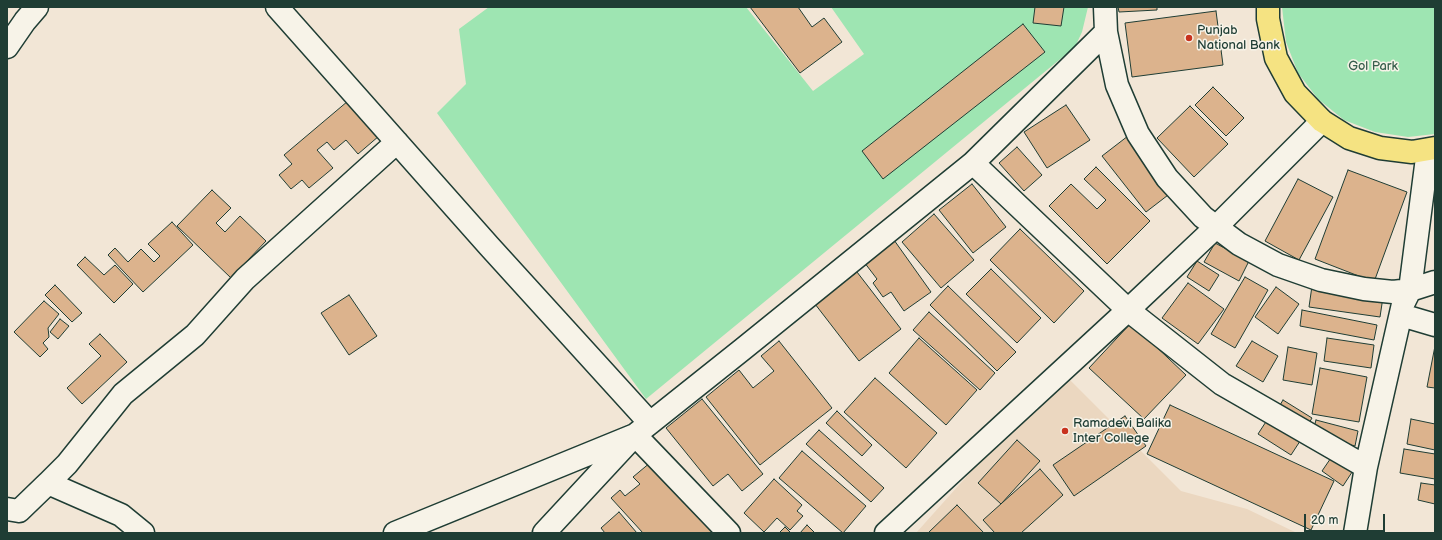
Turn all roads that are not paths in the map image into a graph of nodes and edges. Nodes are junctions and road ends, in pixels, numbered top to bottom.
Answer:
1 (37, 7) edge
2 (277, 7) edge
3 (1105, 7) edge
4 (1268, 7) edge
5 (1106, 32) junction
6 (7, 47) edge
7 (1322, 121) junction
8 (397, 142) junction
9 (1432, 149) edge
10 (973, 163) junction
11 (1216, 227) junction
12 (1435, 282) edge
13 (1410, 290) junction
14 (1128, 310) junction
15 (1401, 316) junction
16 (1435, 325) edge
17 (642, 429) junction
18 (1366, 467) junction
19 (48, 483) junction
20 (7, 509) edge
21 (725, 532) edge
22 (143, 533) edge
23 (395, 533) edge
24 (544, 533) edge
25 (886, 533) edge
26 (1355, 533) edge

1 - 6 street
2 - 8 street
3 - 5 street
4 - 7 main road
5 - 10 street
5 - 11 street
7 - 9 main road
7 - 11 street
8 - 17 street
8 - 19 street
9 - 13 street
10 - 14 street
10 - 17 street
11 - 13 street
11 - 14 street
12 - 13 street
13 - 15 street
14 - 18 street
14 - 25 street
15 - 16 street
15 - 18 street
17 - 21 street
17 - 23 street
17 - 24 street
18 - 26 street
19 - 20 street
19 - 22 street

